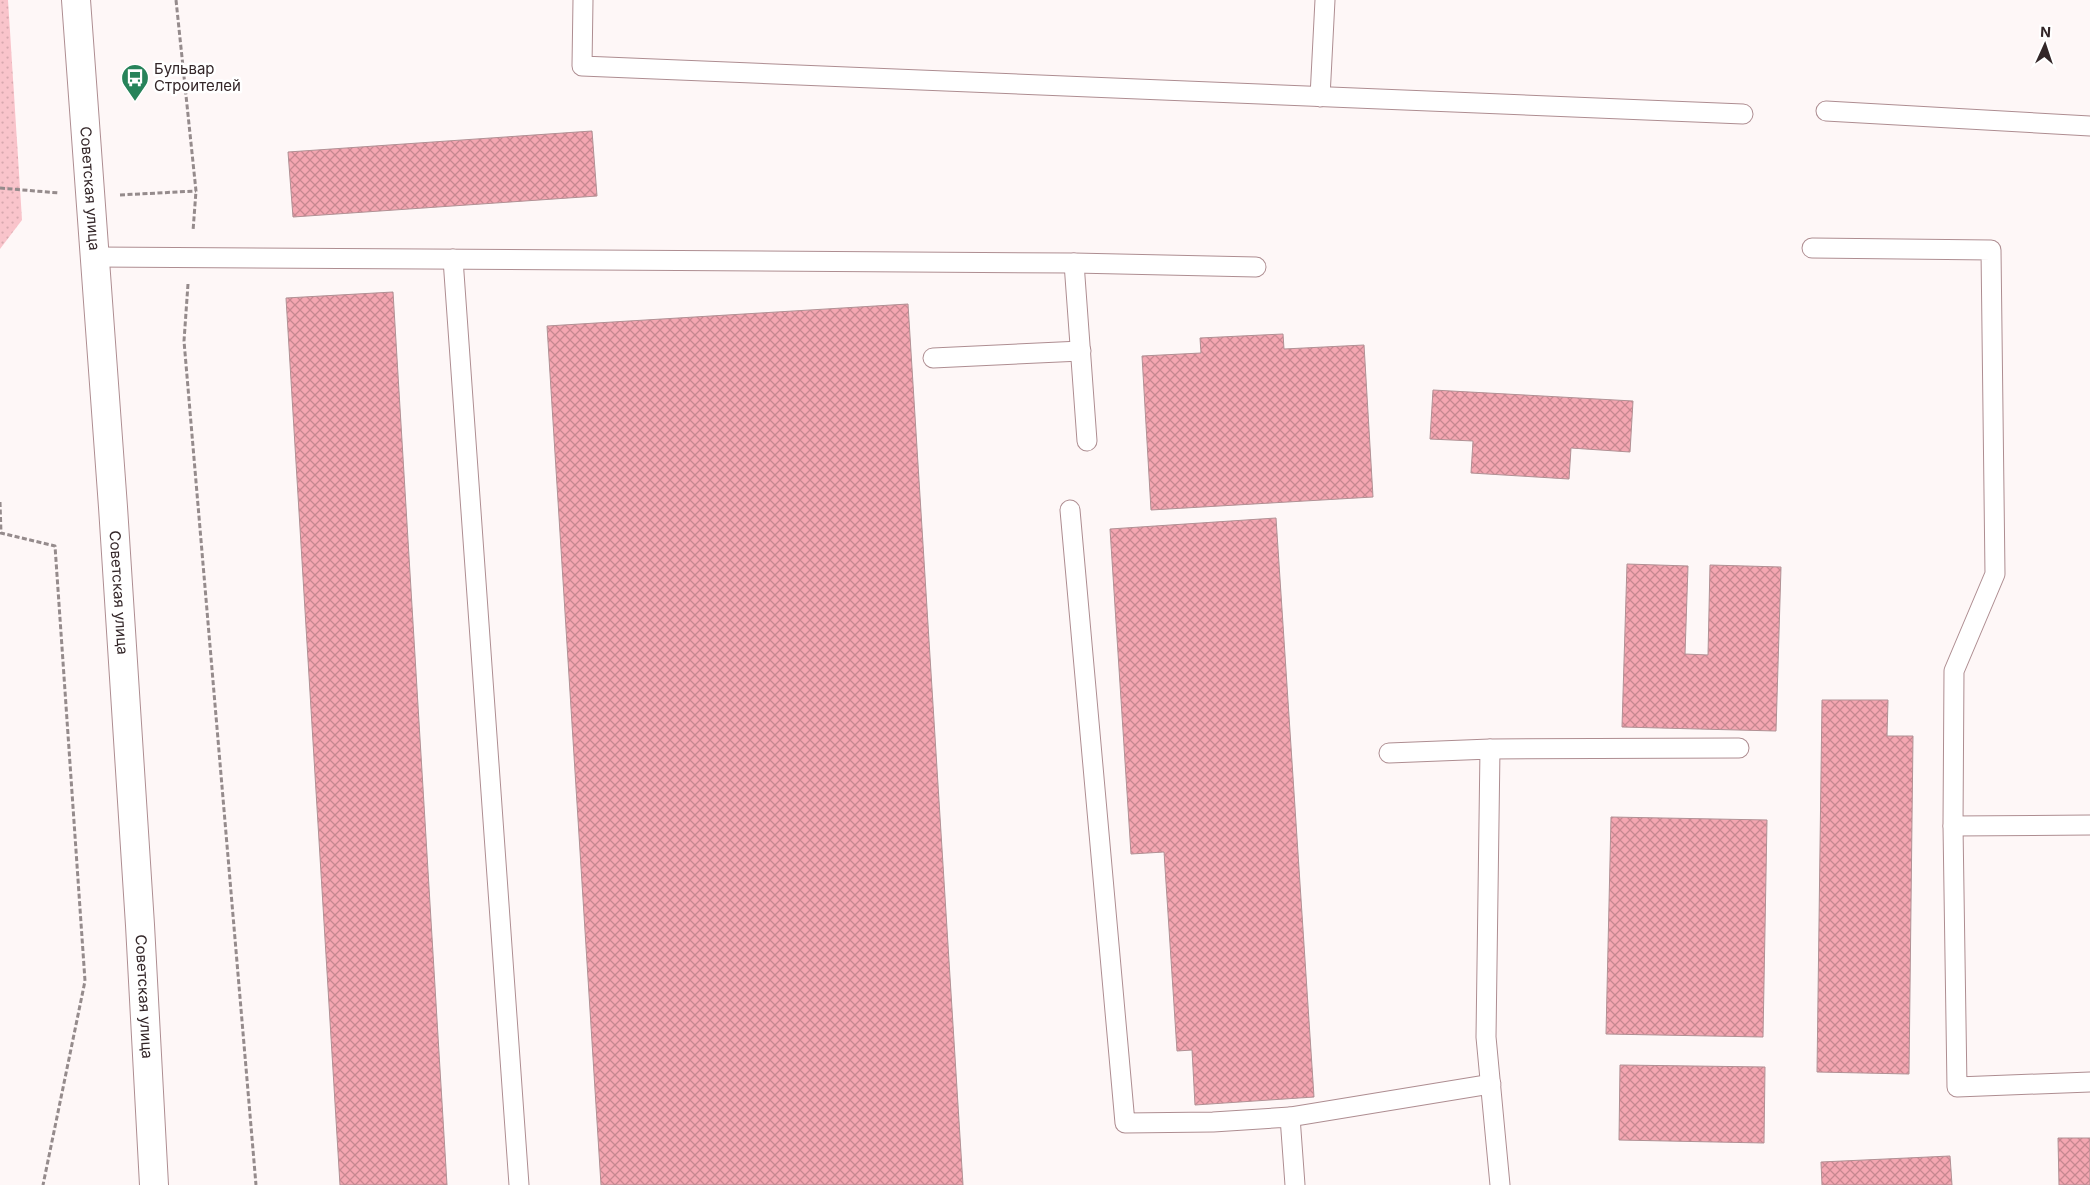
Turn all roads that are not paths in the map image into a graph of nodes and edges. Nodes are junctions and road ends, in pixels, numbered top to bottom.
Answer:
1 (76, 0) edge
2 (583, 0) edge
3 (1325, 0) edge
4 (1320, 97) junction
5 (1826, 111) dead end
6 (1743, 114) dead end
7 (2090, 126) edge
8 (1812, 248) dead end
9 (94, 257) junction
10 (454, 259) junction
11 (1074, 263) junction
12 (1256, 267) dead end
13 (1081, 351) junction
14 (933, 358) dead end
15 (1087, 441) dead end
16 (1070, 510) dead end
17 (1739, 748) dead end
18 (1490, 749) junction
19 (1389, 752) dead end
20 (2090, 825) edge
21 (1953, 826) junction
22 (2090, 1082) edge
23 (1491, 1084) junction
24 (1290, 1116) junction
25 (154, 1185) edge
26 (519, 1185) edge
27 (1295, 1185) edge
28 (1500, 1185) edge

1 - 9 main road, Советская улица
2 - 4 lane
3 - 4 lane
4 - 6 lane
5 - 7 lane
8 - 21 lane
9 - 10 lane
9 - 25 main road, Советская улица
10 - 11 lane
10 - 26 lane
11 - 12 lane
11 - 13 lane
13 - 14 lane
13 - 15 lane
16 - 24 lane
17 - 18 lane
18 - 19 lane
18 - 23 lane
20 - 21 lane
21 - 22 lane
23 - 24 lane
23 - 28 lane
24 - 27 lane

